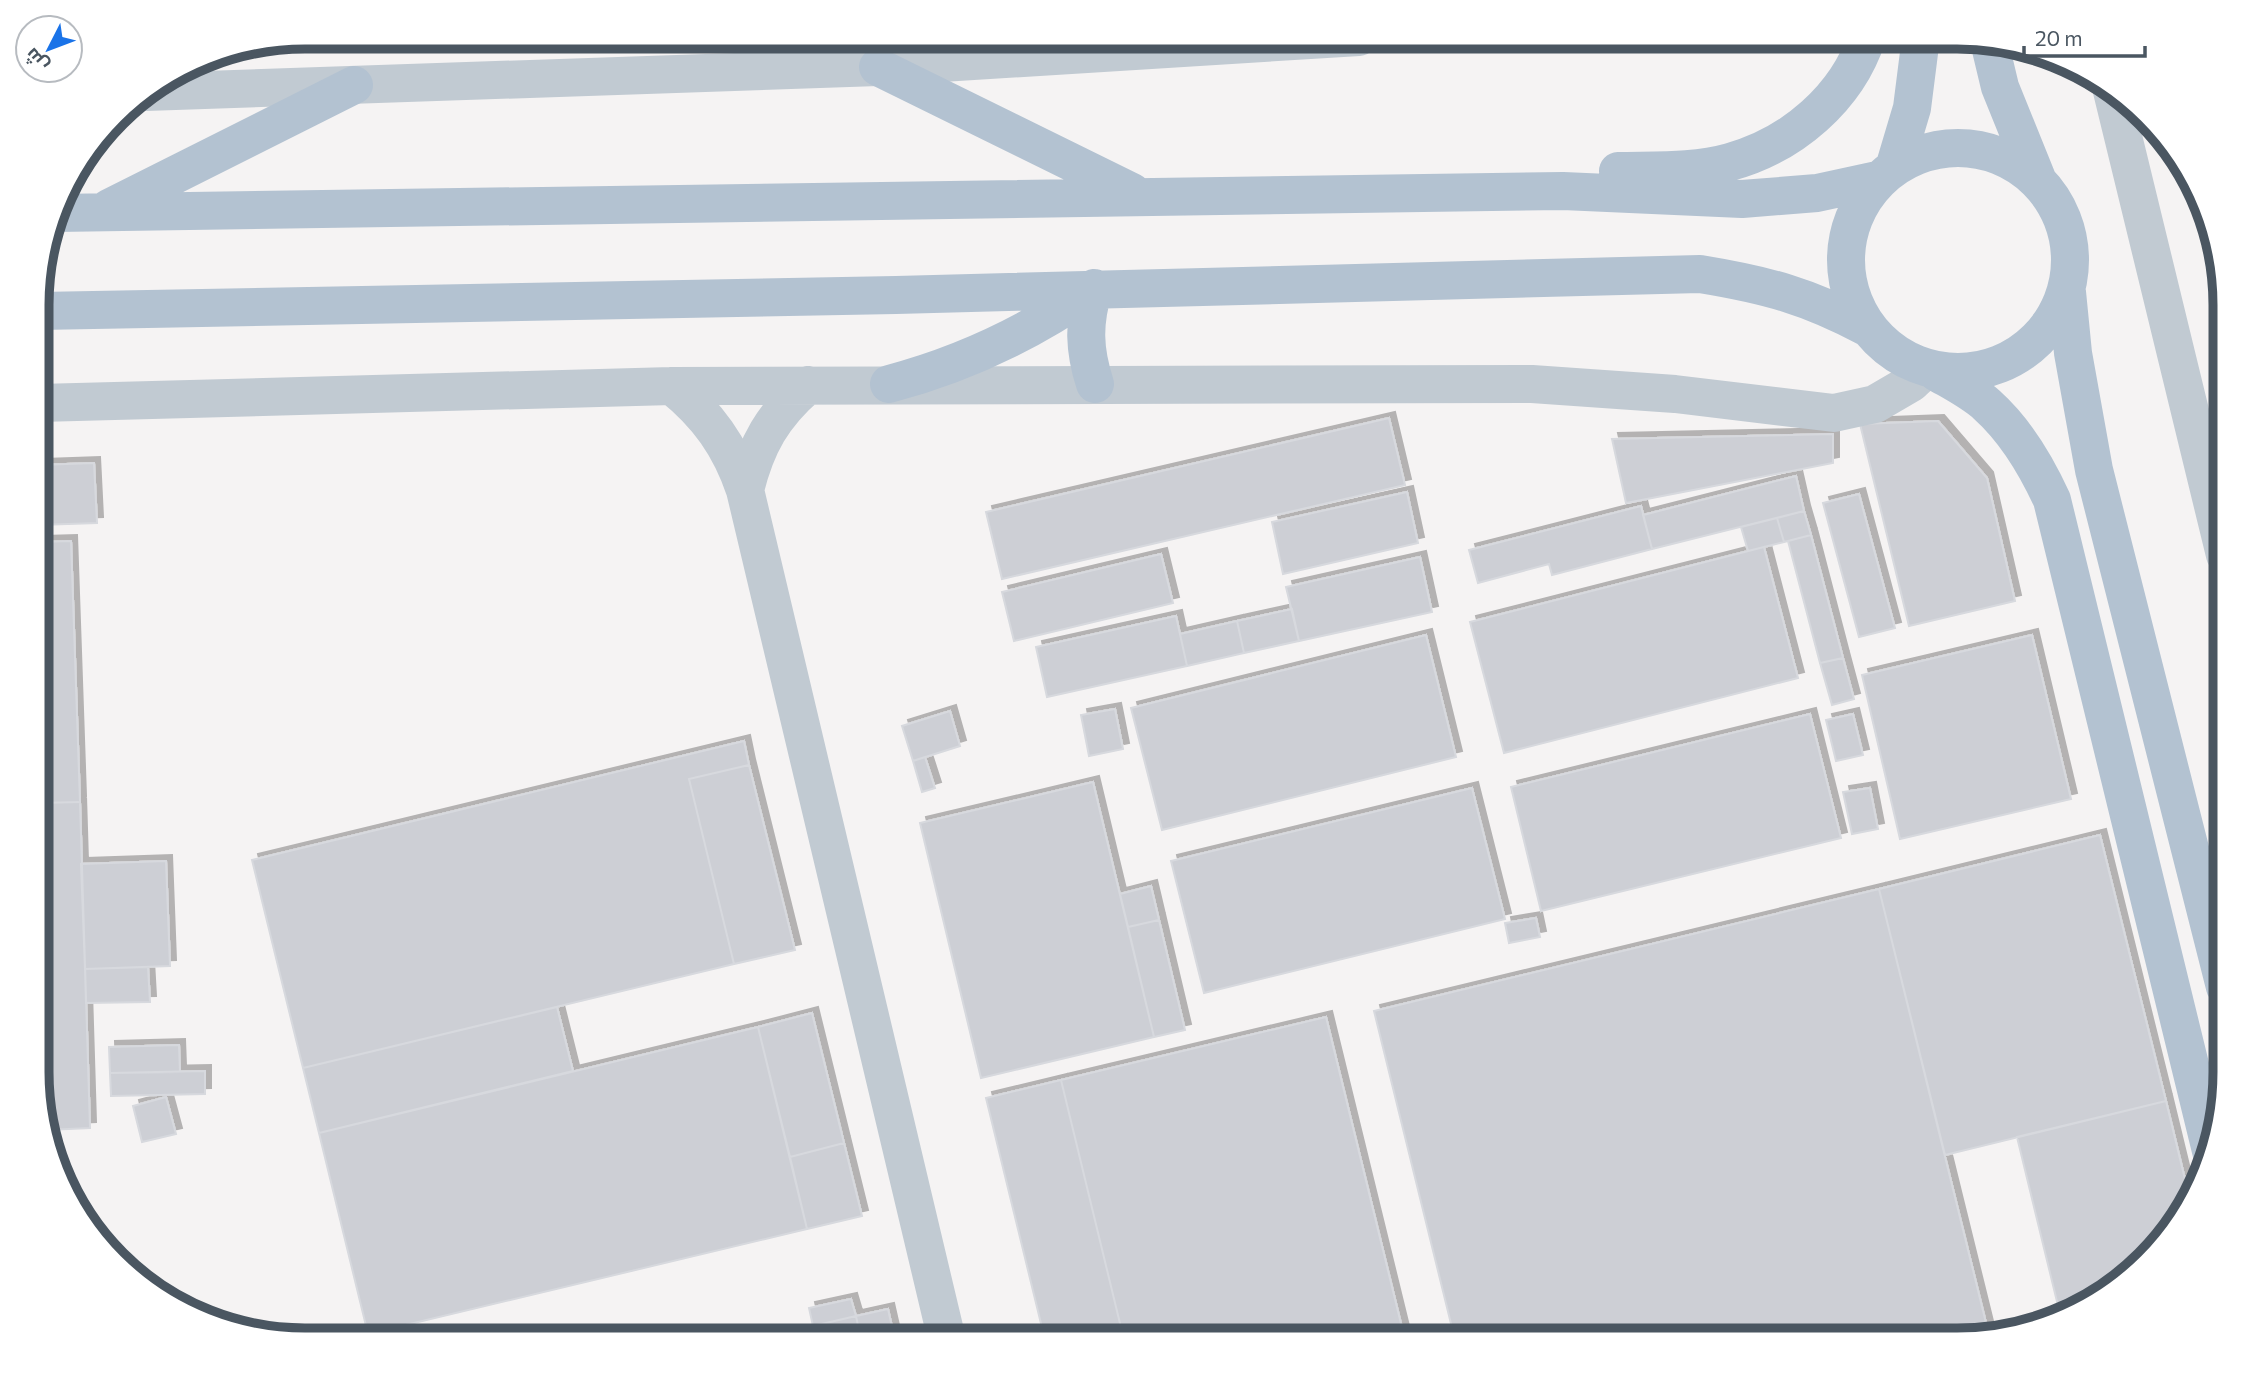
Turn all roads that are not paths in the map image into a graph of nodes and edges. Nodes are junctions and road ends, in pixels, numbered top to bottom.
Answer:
1 (1167, 49) edge
2 (1862, 49) edge
3 (1919, 49) edge
4 (1992, 51) edge
5 (878, 67) junction
6 (354, 85) junction
7 (164, 91) edge
8 (2115, 104) edge
9 (1886, 173) junction
10 (2038, 181) junction
11 (1563, 191) junction
12 (1138, 195) junction
13 (100, 212) junction
14 (66, 213) edge
15 (1094, 288) junction
16 (2067, 292) junction
17 (49, 311) edge
18 (1868, 328) junction
19 (1931, 370) junction
20 (808, 384) junction
21 (889, 384) junction
22 (1096, 384) junction
23 (672, 386) junction
24 (49, 403) edge
25 (745, 490) junction
26 (2213, 506) edge
27 (2213, 940) edge
28 (2206, 1130) edge
29 (944, 1328) edge

1 - 5 street
2 - 11 main road
3 - 9 main road
4 - 10 main road
5 - 6 street
5 - 12 main road
6 - 7 street
6 - 13 main road
8 - 26 street
9 - 10 main road
9 - 11 main road
9 - 18 main road
10 - 16 main road
11 - 12 main road
12 - 13 main road
13 - 14 main road
15 - 17 main road
15 - 18 main road
15 - 21 main road
15 - 22 main road
16 - 19 main road
16 - 27 main road
18 - 19 main road
19 - 22 street
19 - 28 main road
20 - 21 street
20 - 23 street
20 - 25 street
21 - 22 street
23 - 24 street
23 - 25 street
25 - 29 street

